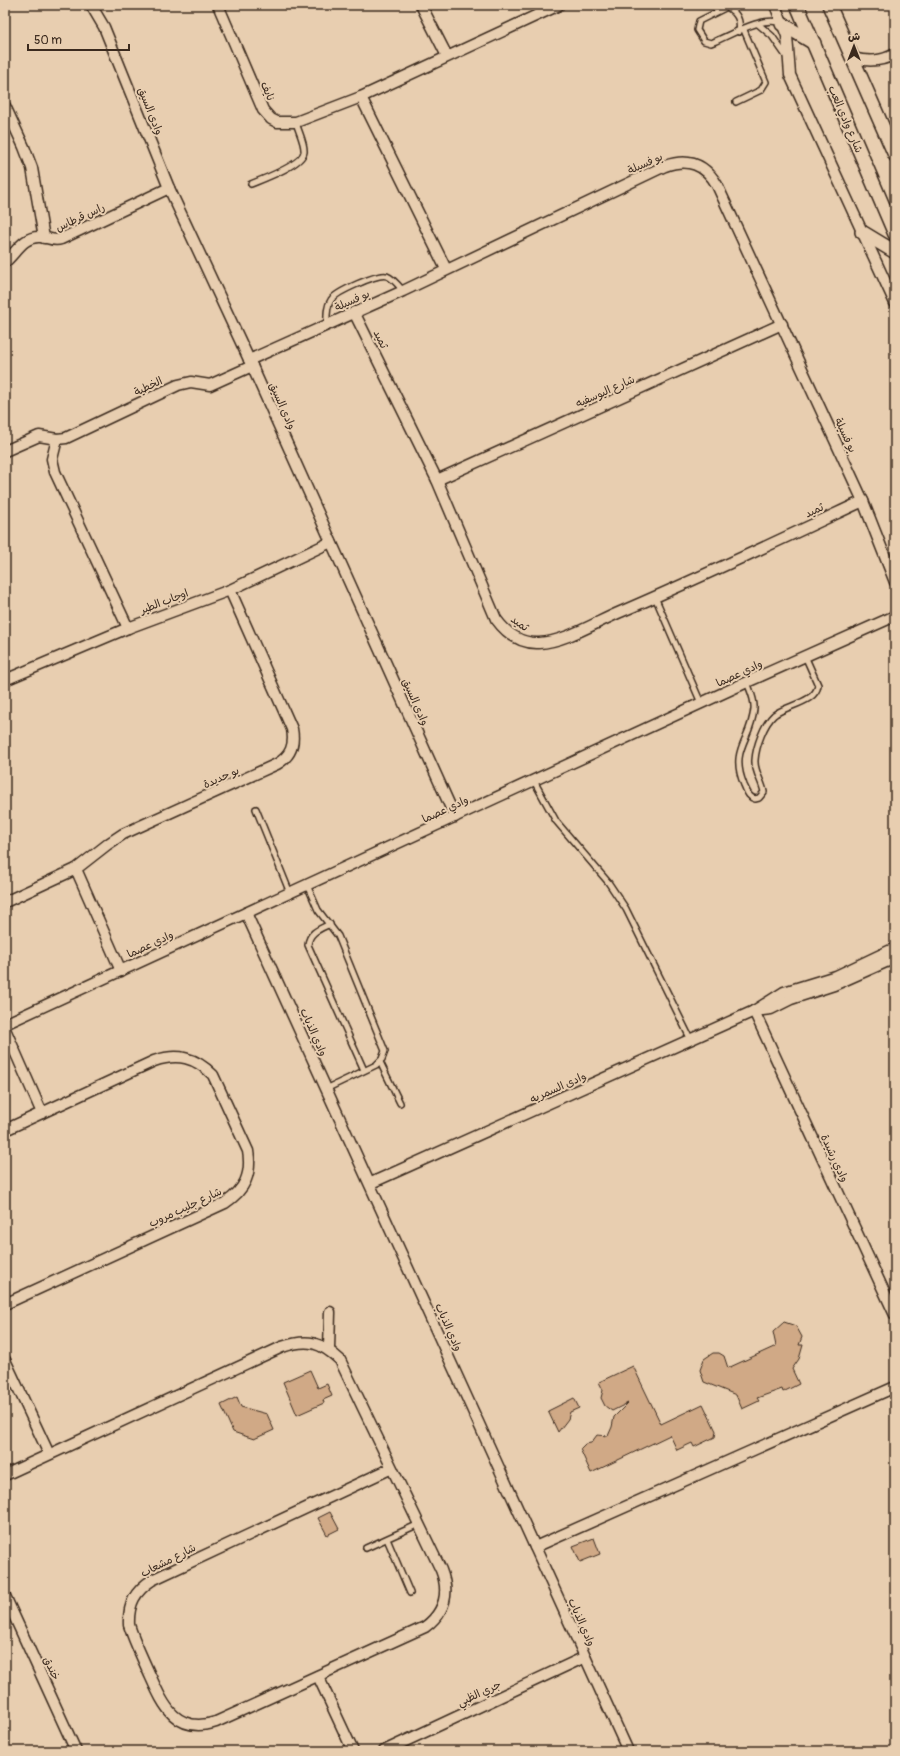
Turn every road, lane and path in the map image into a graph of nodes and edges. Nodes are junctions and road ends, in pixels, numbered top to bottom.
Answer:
1 (91, 5) edge
2 (218, 5) edge
3 (421, 5) edge
4 (559, 5) edge
5 (775, 5) edge
6 (798, 5) edge
7 (829, 5) edge
8 (729, 6) edge
9 (758, 24) junction
10 (782, 24) junction
11 (741, 31) junction
12 (814, 44) junction
13 (895, 54) edge
14 (448, 56) junction
15 (788, 58) junction
16 (853, 58) junction
17 (361, 96) junction
18 (736, 102) dead end
19 (5, 106) edge
20 (296, 122) junction
21 (895, 155) edge
22 (251, 184) dead end
23 (169, 188) junction
24 (862, 232) junction
25 (895, 234) edge
26 (44, 238) junction
27 (895, 252) edge
28 (5, 262) edge
29 (446, 269) junction
30 (403, 291) junction
31 (895, 303) edge
32 (354, 312) junction
33 (782, 324) junction
34 (327, 325) junction
35 (250, 363) junction
36 (57, 439) junction
37 (5, 451) edge
38 (437, 480) junction
39 (863, 501) junction
40 (331, 542) junction
41 (895, 582) edge
42 (230, 590) junction
43 (655, 597) junction
44 (895, 616) edge
45 (128, 628) junction
46 (805, 656) junction
47 (5, 680) edge
48 (747, 682) junction
49 (702, 704) junction
50 (534, 781) junction
51 (256, 809) dead end
52 (455, 817) junction
53 (76, 869) junction
54 (307, 885) junction
55 (290, 893) junction
56 (5, 902) edge
57 (246, 913) junction
58 (330, 924) junction
59 (895, 948) edge
60 (895, 958) edge
61 (121, 971) junction
62 (754, 1012) junction
63 (5, 1024) edge
64 (5, 1029) edge
65 (691, 1040) junction
66 (380, 1062) junction
67 (364, 1070) junction
68 (326, 1089) junction
69 (400, 1103) dead end
70 (42, 1113) junction
71 (5, 1130) edge
72 (371, 1183) junction
73 (5, 1304) edge
74 (330, 1312) dead end
75 (895, 1315) edge
76 (329, 1349) junction
77 (5, 1360) edge
78 (895, 1387) edge
79 (49, 1454) junction
80 (392, 1468) junction
81 (5, 1475) edge
82 (419, 1524) junction
83 (387, 1539) junction
84 (535, 1547) junction
85 (366, 1548) dead end
86 (410, 1593) dead end
87 (6, 1598) edge
88 (585, 1657) junction
89 (318, 1676) junction
90 (76, 1751) edge
91 (353, 1751) edge
92 (384, 1751) edge
93 (628, 1751) edge

1 - 23 street, وادى السيق
2 - 20 street, نايف
3 - 14 street
4 - 14 street, نايف
5 - 10 street
6 - 12 street, شارع وادي العب
7 - 16 street
8 - 11 lane
8 - 11 lane
9 - 10 lane
9 - 11 lane
9 - 15 lane
10 - 12 street
10 - 15 street
11 - 18 lane
12 - 25 street, شارع وادي العب
13 - 16 street
14 - 17 street, نايف
15 - 24 street
16 - 21 street
17 - 20 street, نايف
17 - 29 street
19 - 26 street
20 - 22 lane
23 - 26 street, راس قرطاس
23 - 35 street, وادى السيق
24 - 27 street
24 - 31 street
26 - 28 street, راس قرطاس
29 - 30 street, بو فسيلة
29 - 33 street, بو فسيلة
30 - 32 street, بو فسيلة
30 - 34 lane
32 - 34 street, بو فسيلة
32 - 38 street, ثميد
33 - 38 street, شارع اليوسفيه
33 - 39 street, بو فسيلة
34 - 35 street, بو فسيلة
35 - 36 street, الخطية
35 - 40 street, وادى السيق
36 - 37 street, الخطية
36 - 45 street
38 - 43 street, ثميد
39 - 41 street, بو فسيلة
39 - 43 street, ثميد
40 - 42 street, اوجاب الطير
40 - 52 street, وادى السيق
42 - 45 street, اوجاب الطير
42 - 53 street, بو حديدة
43 - 49 lane
44 - 46 street, وادي عصما
45 - 47 street, اوجاب الطير
46 - 48 street, وادي عصما
46 - 48 lane
48 - 49 street, وادي عصما
49 - 50 street, وادي عصما
50 - 52 street, وادي عصما
50 - 65 lane
51 - 55 lane
52 - 54 street, وادي عصما
53 - 56 street, بو حديدة
53 - 61 street
54 - 55 street, وادي عصما
54 - 58 lane
55 - 57 street, وادي عصما
57 - 61 street, وادي عصما
57 - 68 street, وادي الذياب
58 - 66 lane
58 - 67 lane
59 - 62 street, وادى السمريه
60 - 62 street, وادى السمريه
61 - 63 street, وادي عصما
62 - 65 street, وادى السمريه
62 - 75 street, وادي رشيدة
64 - 70 street
65 - 72 street, وادى السمريه
66 - 67 lane
66 - 69 lane
67 - 68 lane
68 - 72 street, وادي الذياب
70 - 71 street, شارع جليب مروب
70 - 73 street, شارع جليب مروب
72 - 84 street, وادي الذياب
74 - 76 street
76 - 79 street
76 - 80 street, شارع مشعاب
77 - 79 street
78 - 84 street
79 - 81 street
80 - 82 street, شارع مشعاب
80 - 89 street, شارع مشعاب
82 - 83 lane
82 - 89 street, شارع مشعاب
83 - 85 lane
83 - 86 lane
84 - 88 street, وادي الذياب
87 - 90 street, خندق
88 - 92 street, جري الظبي
88 - 93 street, وادي الذياب
89 - 91 street

